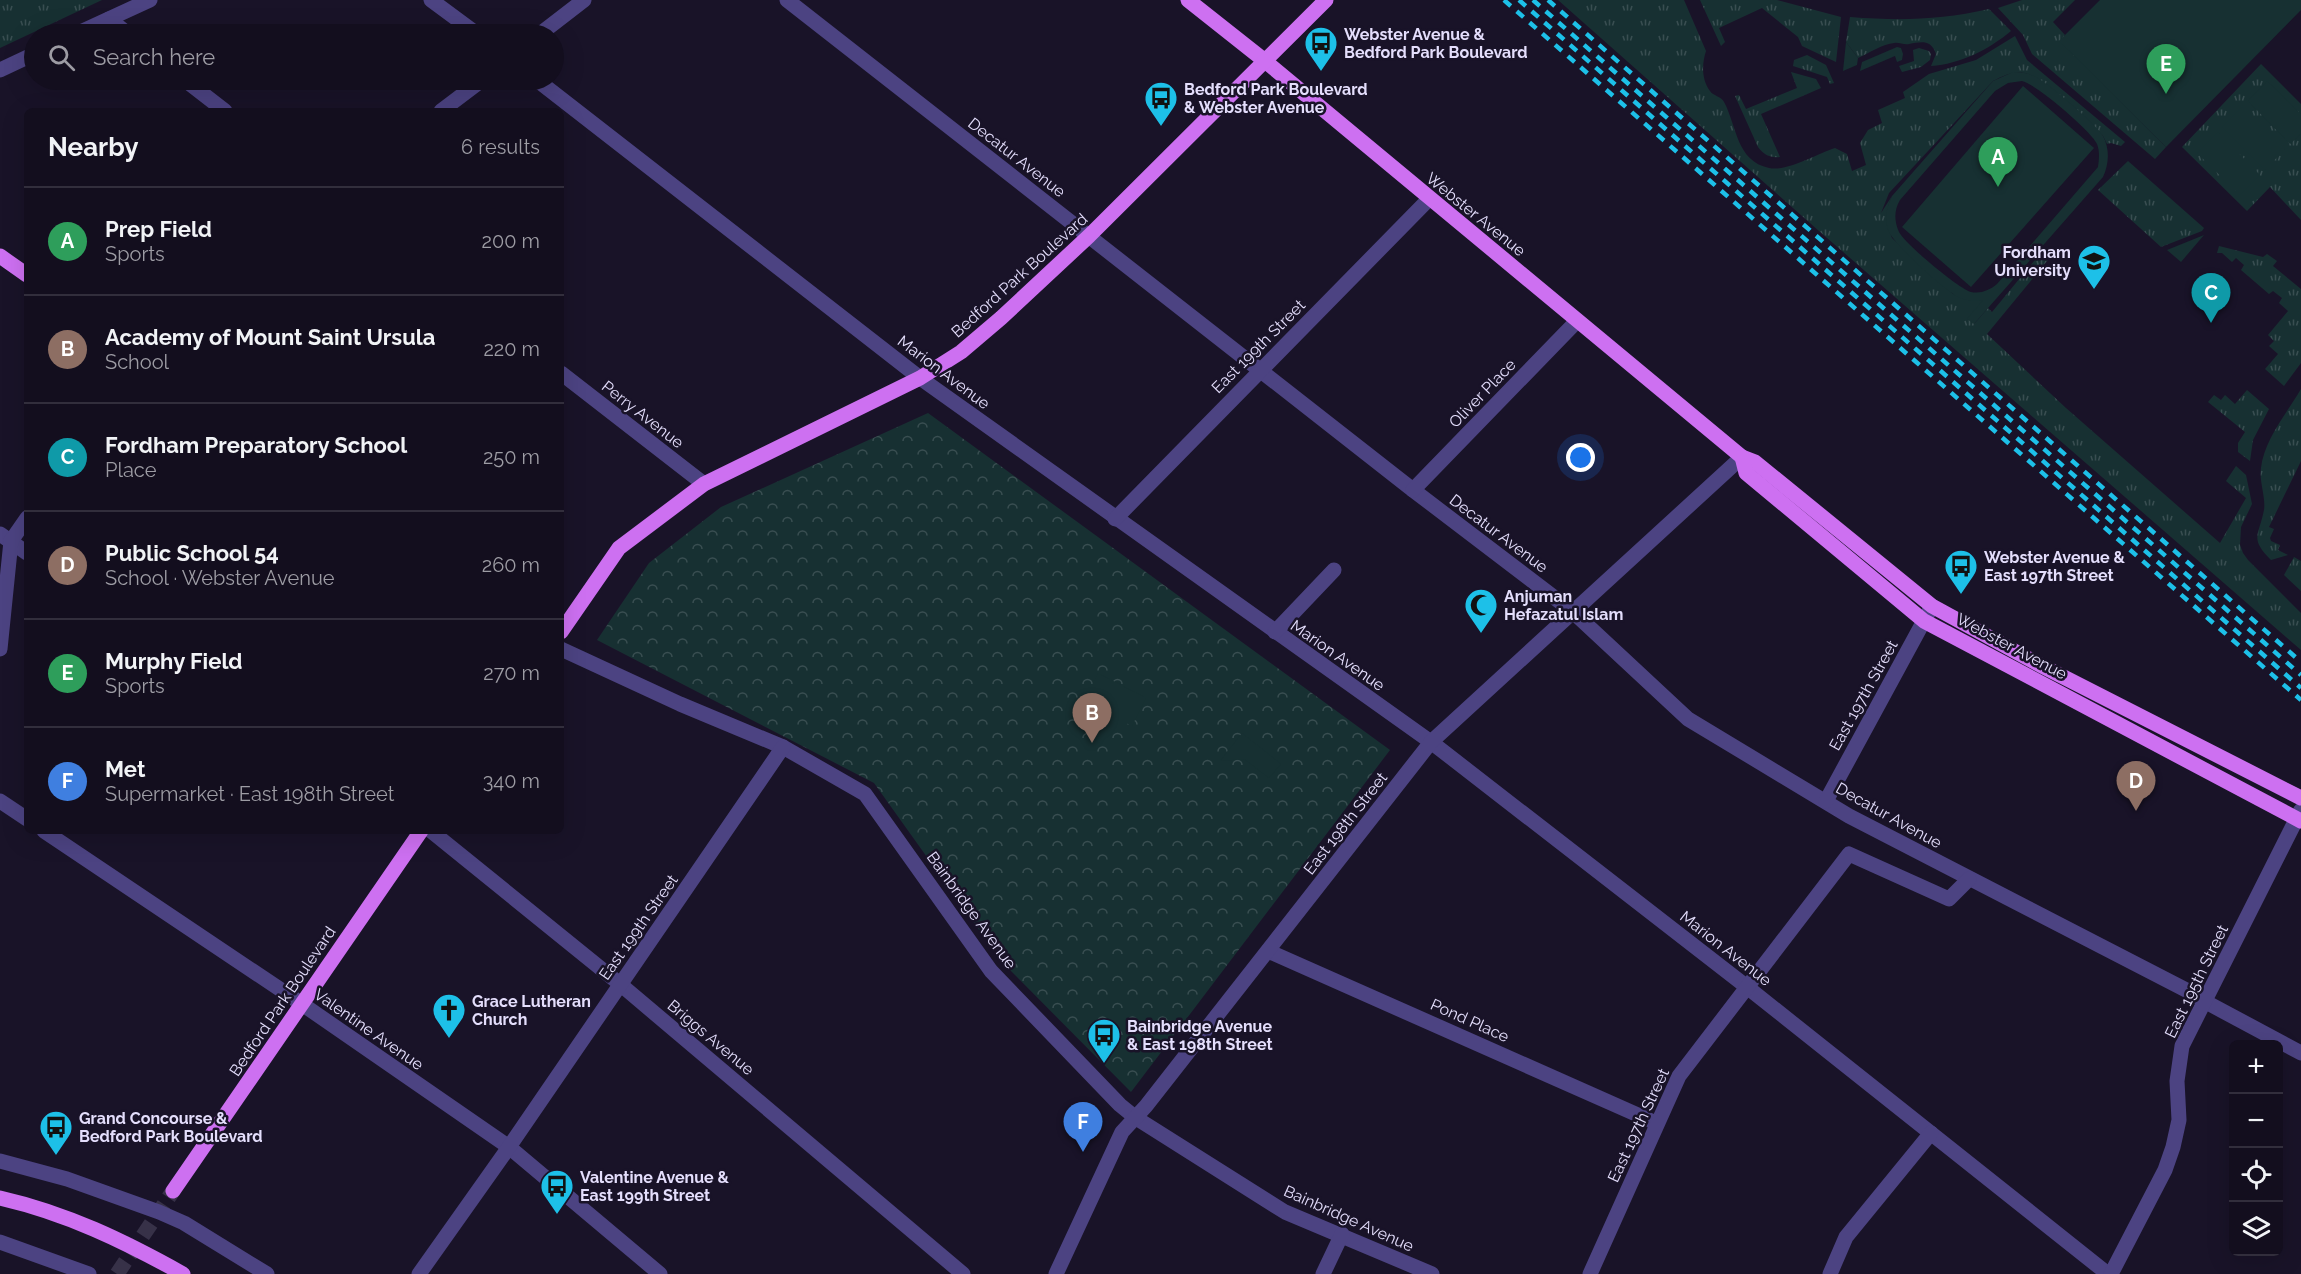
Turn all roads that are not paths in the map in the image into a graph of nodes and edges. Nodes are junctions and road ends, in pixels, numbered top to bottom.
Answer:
1 (150, 0) edge
2 (431, 0) edge
3 (584, 0) edge
4 (787, 0) edge
5 (1188, 0) edge
6 (1326, 0) edge
7 (109, 19) junction
8 (98, 24) edge
9 (115, 24) edge
10 (463, 24) edge
11 (553, 24) edge
12 (24, 59) edge
13 (1265, 61) junction
14 (0, 70) edge
15 (198, 90) edge
16 (469, 90) edge
17 (550, 90) edge
18 (221, 108) edge
19 (445, 108) edge
20 (1429, 199) junction
21 (1089, 236) junction
22 (0, 256) edge
23 (24, 273) edge
24 (1577, 321) junction
25 (1261, 369) junction
26 (564, 375) edge
27 (920, 378) junction
28 (1742, 457) junction
29 (704, 484) junction
30 (1413, 490) junction
31 (1115, 519) junction
32 (24, 521) edge
33 (5, 538) edge
34 (24, 551) edge
35 (1334, 570) dead end
36 (1932, 606) junction
37 (1572, 611) junction
38 (1924, 621) junction
39 (564, 628) edge
40 (1275, 632) junction
41 (0, 649) edge
42 (564, 650) edge
43 (1431, 742) junction
44 (783, 747) junction
45 (2301, 798) edge
46 (0, 801) edge
47 (1826, 801) junction
48 (2300, 816) edge
49 (24, 817) edge
50 (48, 834) edge
51 (419, 834) edge
52 (435, 834) edge
53 (1969, 879) junction
54 (1268, 951) junction
55 (620, 984) junction
56 (1747, 987) junction
57 (2204, 1001) junction
58 (302, 1004) junction
59 (2301, 1053) edge
60 (1137, 1118) junction
61 (1656, 1123) junction
62 (1931, 1133) junction
63 (510, 1147) junction
64 (0, 1161) edge
65 (173, 1191) tunnel mouth
66 (0, 1198) edge
67 (1342, 1234) junction
68 (0, 1242) edge
69 (89, 1274) edge
70 (183, 1274) edge
71 (267, 1274) edge
72 (419, 1274) edge
73 (660, 1274) edge
74 (963, 1274) edge
75 (1056, 1274) edge
76 (1323, 1274) edge
77 (1432, 1274) edge
78 (1590, 1274) edge
79 (1830, 1274) edge
80 (2109, 1274) edge

1 - 7 street
2 - 10 street
3 - 11 street
4 - 21 street, Decatur Avenue
5 - 13 main road, Webster Avenue
6 - 13 main road, Bedford Park Boulevard
7 - 8 street
7 - 9 street
12 - 14 street
13 - 20 main road, Webster Avenue
13 - 21 main road, Bedford Park Boulevard
15 - 18 street
16 - 19 street
17 - 27 street, Marion Avenue
20 - 24 main road, Webster Avenue
20 - 25 street, East 199th Street
21 - 25 street, Decatur Avenue
21 - 27 main road, Bedford Park Boulevard
22 - 23 main road
24 - 28 main road, Webster Avenue
24 - 30 street, Oliver Place
25 - 30 street, Decatur Avenue
25 - 31 street, East 199th Street
26 - 29 street, Perry Avenue
27 - 29 main road, Bedford Park Boulevard
27 - 31 street, Marion Avenue
28 - 36 main road, Webster Avenue
28 - 37 street, East 198th Street
28 - 38 main road, Webster Avenue
29 - 39 main road, Bedford Park Boulevard
30 - 37 street, Decatur Avenue
31 - 40 street, Marion Avenue
32 - 33 street
33 - 34 street
33 - 41 street
35 - 40 street
36 - 38 street, East 197th Street
36 - 45 main road, Webster Avenue
37 - 43 street, East 198th Street
37 - 47 street, Decatur Avenue
38 - 47 street, East 197th Street
38 - 48 main road, Webster Avenue
40 - 43 street, Marion Avenue
42 - 44 street, Bainbridge Avenue
43 - 54 street, East 198th Street
43 - 56 street, Marion Avenue
44 - 55 street, East 199th Street
44 - 60 street, Bainbridge Avenue
46 - 49 street
47 - 53 street, Decatur Avenue
48 - 57 street, East 195th Street
50 - 58 street, Valentine Avenue
51 - 58 main road, Bedford Park Boulevard
52 - 55 street, Briggs Avenue
53 - 56 street, East 197th Street
53 - 57 street, Decatur Avenue
54 - 60 street, East 198th Street
54 - 61 street, Pond Place
55 - 63 street, East 199th Street
55 - 74 street, Briggs Avenue
56 - 61 street, East 197th Street
56 - 62 street, Marion Avenue
57 - 59 street, Decatur Avenue
57 - 80 street, East 195th Street
58 - 63 street, Valentine Avenue
58 - 65 main road, Bedford Park Boulevard
60 - 67 street, Bainbridge Avenue
60 - 75 street, East 198th Street
61 - 78 street, East 197th Street
62 - 79 street
62 - 80 street, Marion Avenue
63 - 72 street, East 199th Street
63 - 73 street, Valentine Avenue
64 - 71 street
66 - 70 main road
67 - 76 street
67 - 77 street, Bainbridge Avenue
68 - 69 street

